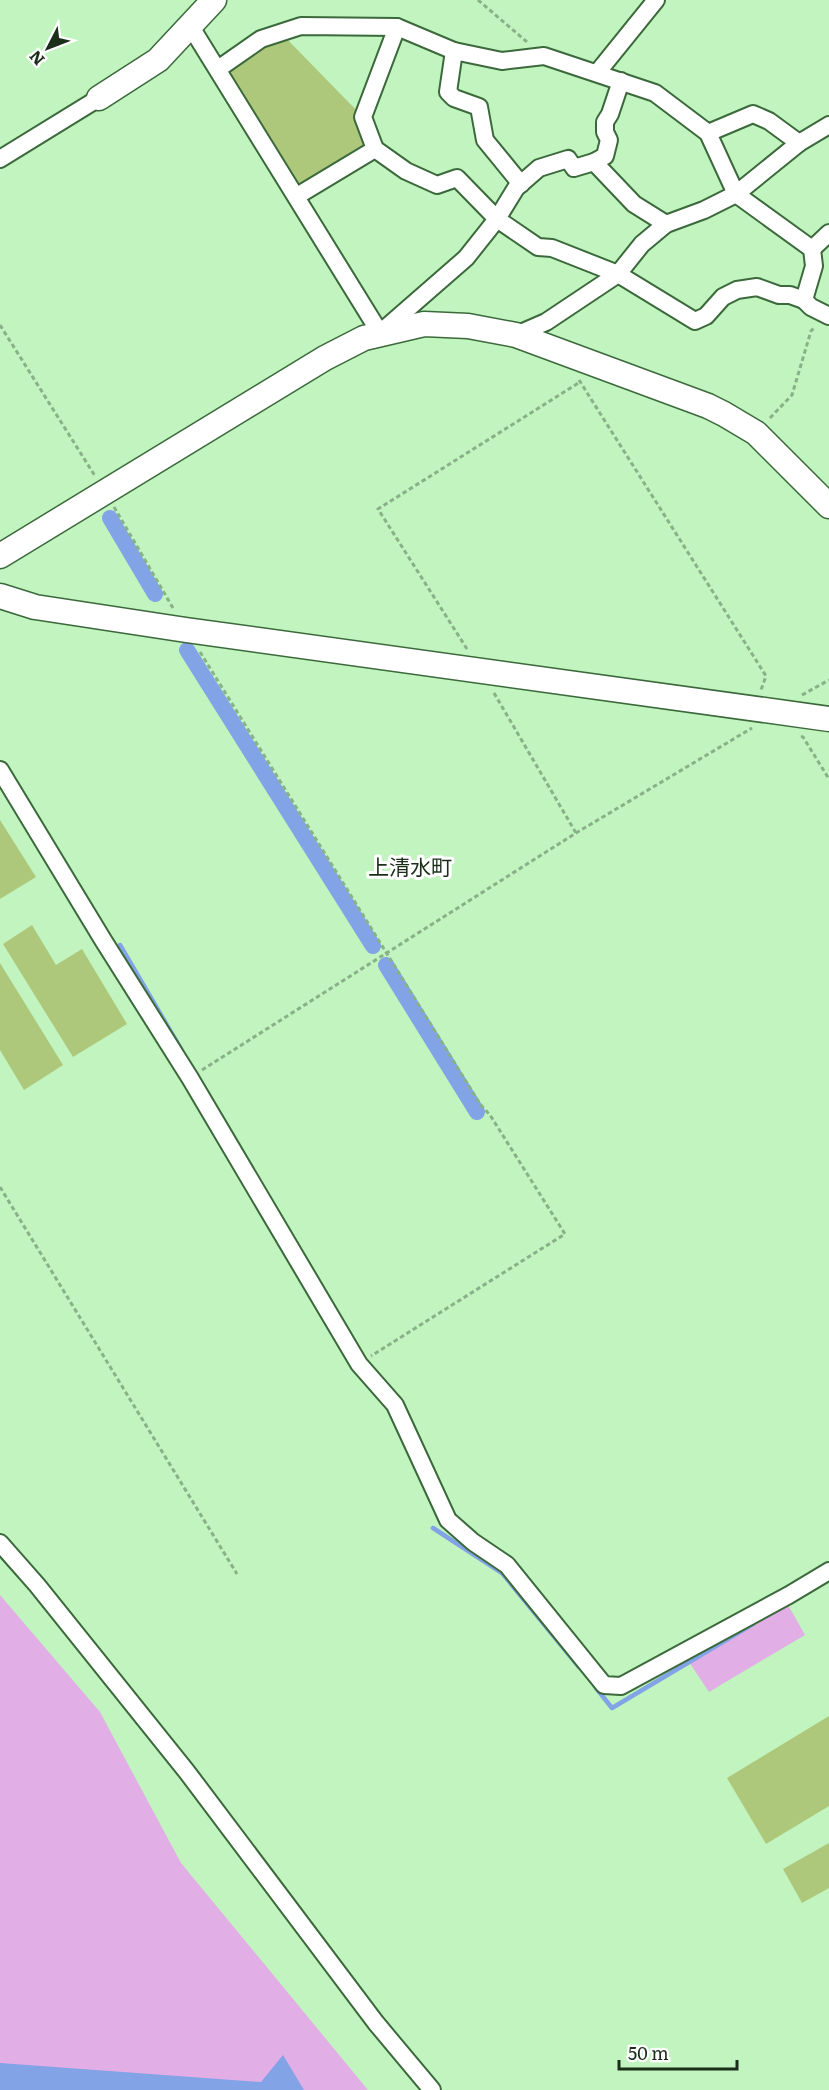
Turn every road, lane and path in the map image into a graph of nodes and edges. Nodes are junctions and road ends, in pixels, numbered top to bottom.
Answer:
1 (214, 0) edge
2 (478, 0) edge
3 (656, 0) edge
4 (191, 27) junction
5 (397, 27) junction
6 (454, 51) junction
7 (544, 56) junction
8 (218, 69) junction
9 (597, 73) junction
10 (621, 81) junction
11 (99, 98) joint
12 (829, 125) edge
13 (708, 133) junction
14 (799, 142) junction
15 (375, 149) junction
16 (0, 159) edge
17 (594, 162) junction
18 (521, 184) junction
19 (736, 194) junction
20 (297, 196) junction
21 (497, 219) junction
22 (666, 224) junction
23 (829, 234) edge
24 (812, 249) junction
25 (618, 274) junction
26 (804, 300) junction
27 (828, 316) edge
28 (0, 325) edge
29 (380, 333) junction
30 (516, 335) junction
31 (562, 353) junction
32 (580, 382) junction
33 (756, 433) junction
34 (106, 492) junction
35 (829, 506) edge
36 (0, 556) edge
37 (0, 596) edge
38 (186, 630) junction
39 (480, 670) junction
40 (829, 680) edge
41 (772, 692) dead end
42 (793, 694) dead end
43 (757, 714) junction
44 (829, 719) edge
45 (793, 735) dead end
46 (0, 771) edge
47 (829, 779) edge
48 (576, 833) junction
49 (388, 954) junction
50 (190, 1078) junction
51 (0, 1187) edge
52 (359, 1364) junction
53 (0, 1543) edge
54 (829, 1571) edge
55 (237, 1574) dead end
56 (432, 2090) edge

1 - 4 street
2 - 7 path
3 - 9 street
4 - 8 street
4 - 11 street
5 - 6 street
5 - 8 street
5 - 15 street
6 - 7 street
6 - 18 street
7 - 9 street
8 - 20 street
9 - 10 street
10 - 13 street
10 - 17 street
11 - 16 street
12 - 14 street
13 - 14 street
13 - 19 street
14 - 19 street
15 - 20 street
15 - 21 street
17 - 18 street
17 - 22 street
18 - 21 street
19 - 22 street
19 - 24 street
20 - 29 street
21 - 25 street
21 - 29 street
22 - 25 street
23 - 24 street
24 - 26 street
25 - 26 street
25 - 30 street
26 - 27 street
27 - 33 path
28 - 34 path
29 - 30 street
29 - 34 street
30 - 31 street
31 - 32 path
31 - 33 street
32 - 39 path
32 - 43 path
33 - 35 street
34 - 36 street
34 - 38 path
37 - 38 street
38 - 39 street
38 - 49 path
39 - 43 street
39 - 48 path
40 - 42 path
41 - 43 path
43 - 44 street
43 - 48 path
45 - 47 path
46 - 50 street
48 - 49 path
49 - 50 path
49 - 52 path
50 - 52 street
51 - 55 path
52 - 54 street
53 - 56 street

